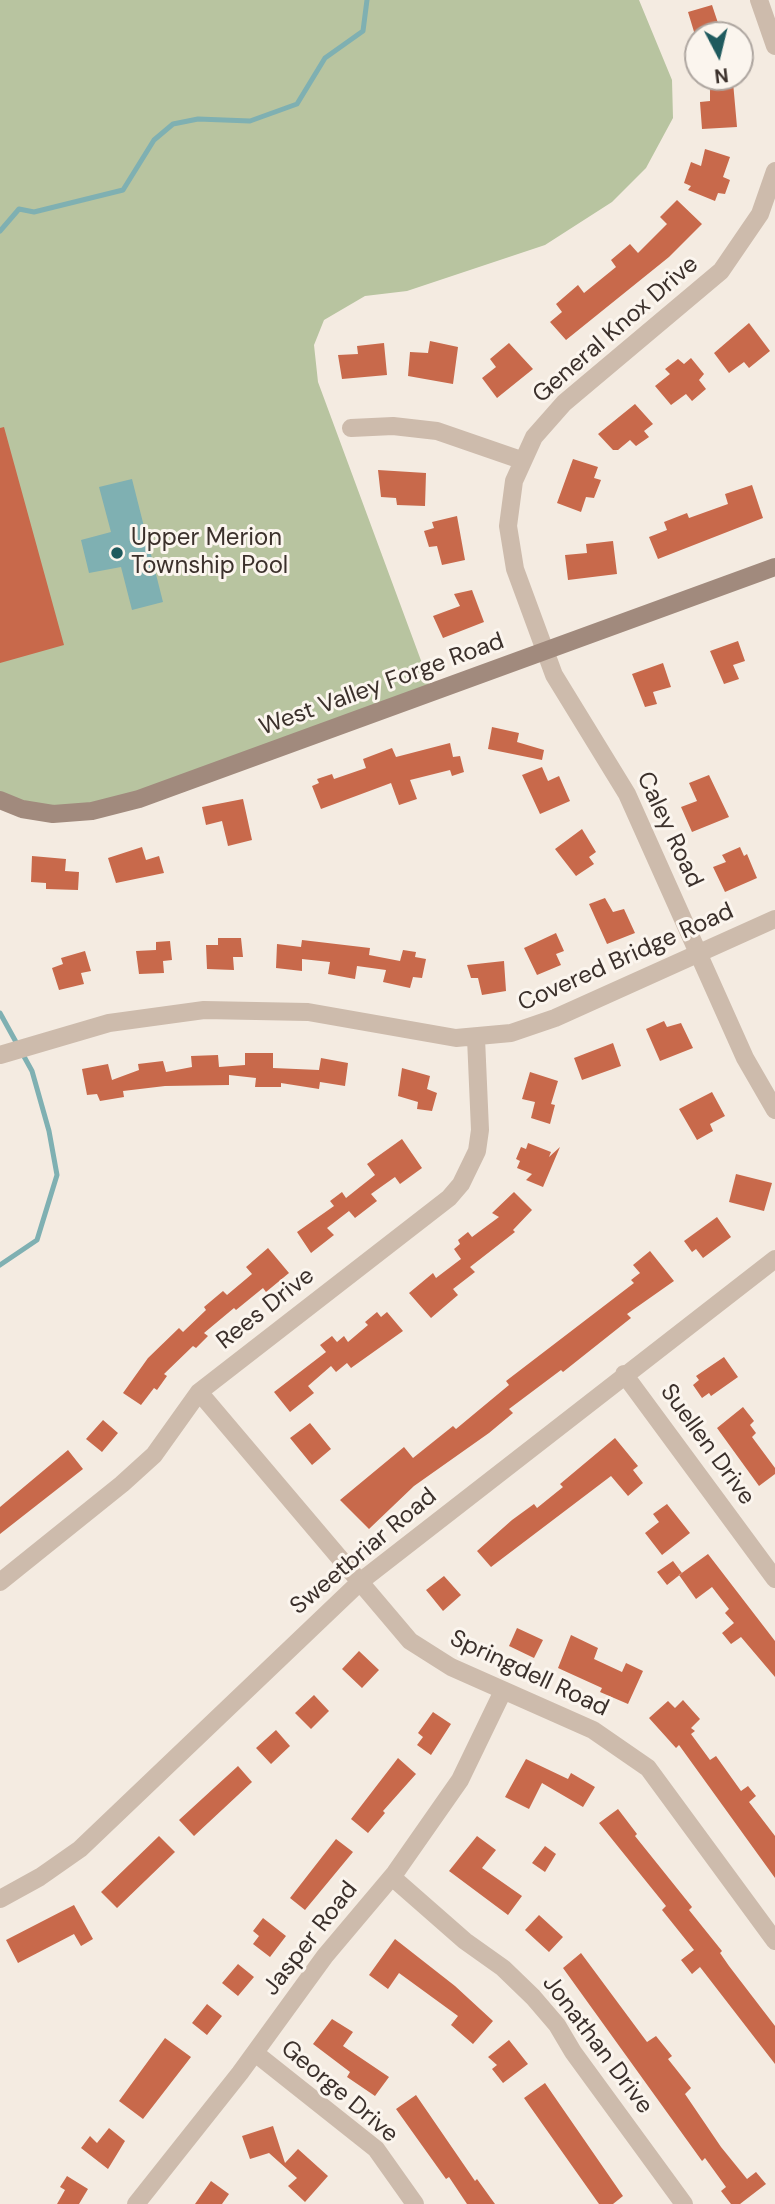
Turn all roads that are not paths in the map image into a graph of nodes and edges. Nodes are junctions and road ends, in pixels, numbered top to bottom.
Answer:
1 (764, 1) edge
2 (775, 46) edge
3 (775, 171) edge
4 (351, 428) dead end
5 (521, 460) junction
6 (775, 567) edge
7 (545, 652) junction
8 (0, 800) edge
9 (775, 919) edge
10 (698, 953) junction
11 (476, 1038) junction
12 (9, 1052) edge
13 (775, 1110) edge
14 (775, 1259) edge
15 (624, 1374) junction
16 (200, 1392) junction
17 (775, 1580) edge
18 (361, 1581) junction
19 (0, 1582) edge
20 (503, 1691) junction
21 (392, 1877) junction
22 (0, 1899) edge
23 (775, 1941) edge
24 (255, 2053) junction
25 (136, 2204) edge
26 (415, 2204) edge
27 (684, 2204) edge

1 - 2 street
3 - 5 street, General Knox Drive
4 - 5 street
5 - 7 street, General Knox Drive
6 - 7 main road, West Valley Forge Road
7 - 8 main road, West Valley Forge Road
7 - 10 street, Caley Road
9 - 10 street, Covered Bridge Road
10 - 11 street, Covered Bridge Road
10 - 13 street, Caley Road
11 - 12 street, Covered Bridge Road
11 - 16 street, Rees Drive
14 - 15 street, Sweetbriar Road
15 - 17 street, Suellen Drive
15 - 18 street, Sweetbriar Road
16 - 18 street, Springdell Road
16 - 19 street, Rees Drive
18 - 20 street, Springdell Road
18 - 22 street, Sweetbriar Road
20 - 21 street, Jasper Road
20 - 23 street, Springdell Road
21 - 24 street, Jasper Road
21 - 27 street, Jonathan Drive
24 - 25 street, Jasper Road
24 - 26 street, George Drive

